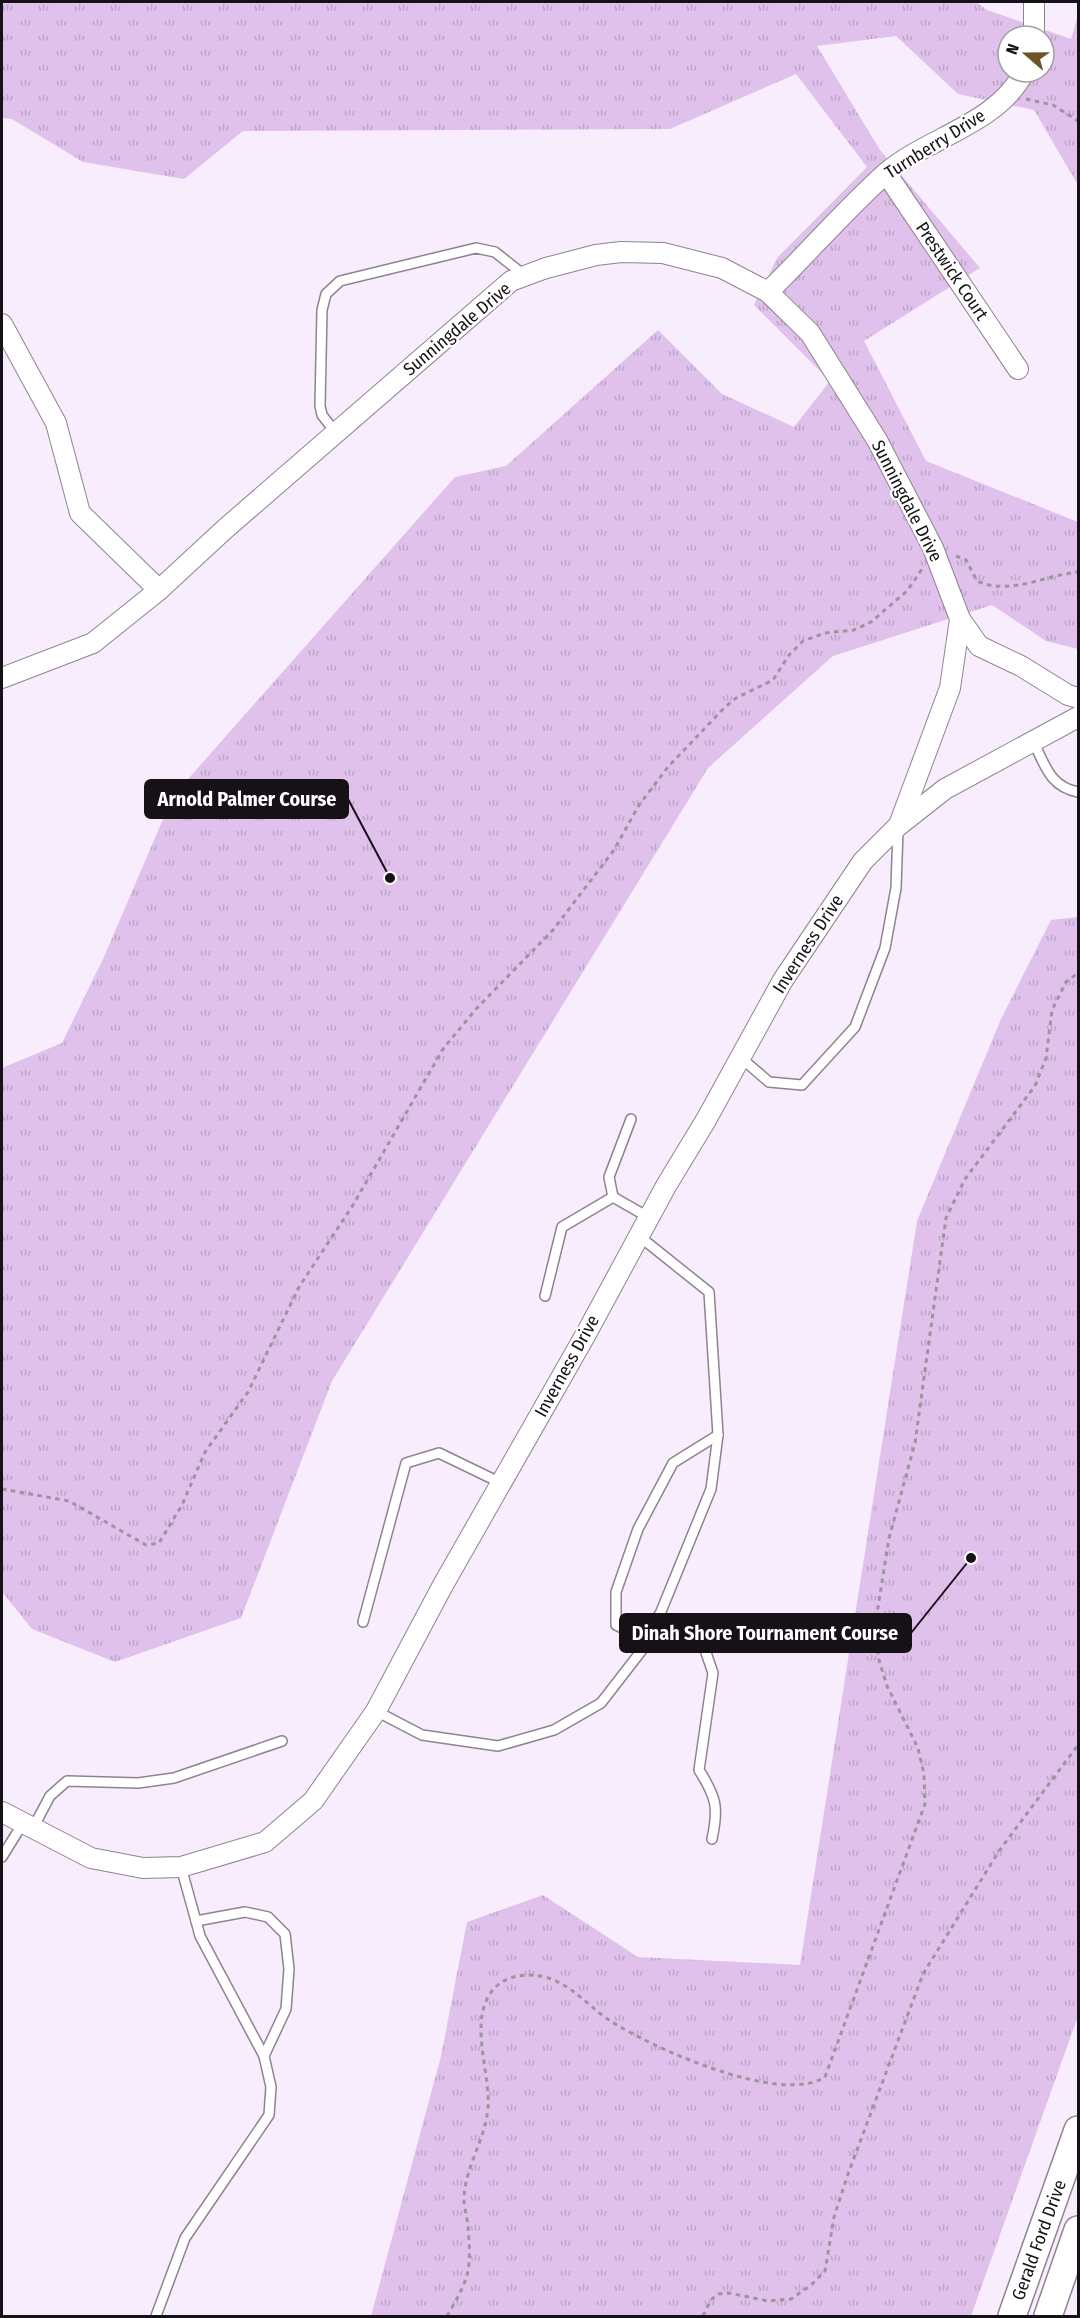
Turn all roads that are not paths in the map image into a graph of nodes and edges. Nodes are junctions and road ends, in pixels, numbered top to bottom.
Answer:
1 (1034, 2) edge
2 (1034, 24) edge
3 (1018, 84) edge
4 (886, 173) junction
5 (525, 276) junction
6 (768, 292) junction
7 (2, 324) edge
8 (1018, 369) dead end
9 (336, 433) junction
10 (159, 590) junction
11 (960, 619) junction
12 (2, 678) edge
13 (1078, 698) edge
14 (1078, 717) edge
15 (1033, 741) junction
16 (1078, 792) edge
17 (898, 826) junction
18 (740, 1057) junction
19 (631, 1119) dead end
20 (613, 1197) junction
21 (648, 1217) junction
22 (639, 1235) junction
23 (545, 1296) dead end
24 (718, 1435) junction
25 (501, 1483) junction
26 (659, 1615) junction
27 (363, 1622) dead end
28 (649, 1641) junction
29 (376, 1711) junction
30 (282, 1741) dead end
31 (2, 1812) edge
32 (28, 1826) junction
33 (712, 1839) dead end
34 (2, 1857) edge
35 (181, 1867) junction
36 (196, 1921) junction
37 (264, 2056) junction
38 (1078, 2130) edge
39 (1078, 2230) edge
40 (156, 2316) edge
41 (1012, 2316) edge
42 (1047, 2316) edge

1 - 2 street
3 - 4 street, Turnberry Drive
4 - 6 street, Turnberry Drive
4 - 8 street, Prestwick Court
5 - 6 street, Sunningdale Drive
5 - 9 street, Sunningdale Drive
5 - 9 lane
6 - 11 street, Sunningdale Drive
7 - 10 street
9 - 10 street, Sunningdale Drive
10 - 12 street, Sunningdale Drive
11 - 13 street, Sunningdale Drive
11 - 17 street, Sunningdale Drive
14 - 15 street, Inverness Drive
15 - 16 lane
15 - 17 street, Inverness Drive
17 - 18 street, Inverness Drive
17 - 18 lane
18 - 21 street, Inverness Drive
19 - 20 lane
20 - 21 lane
20 - 23 lane
21 - 22 street, Inverness Drive
22 - 24 lane
22 - 25 street, Inverness Drive
24 - 26 lane
24 - 28 lane
25 - 27 lane
25 - 29 street, Inverness Drive
26 - 28 lane
26 - 33 lane
28 - 29 lane
29 - 35 street, Inverness Drive
30 - 32 lane
31 - 32 street, Inverness Drive
32 - 34 lane
32 - 35 street, Inverness Drive
35 - 36 lane
36 - 37 lane
36 - 37 lane
37 - 40 lane
38 - 41 main road, Gerald Ford Drive
39 - 42 main road, Gerald Ford Drive

